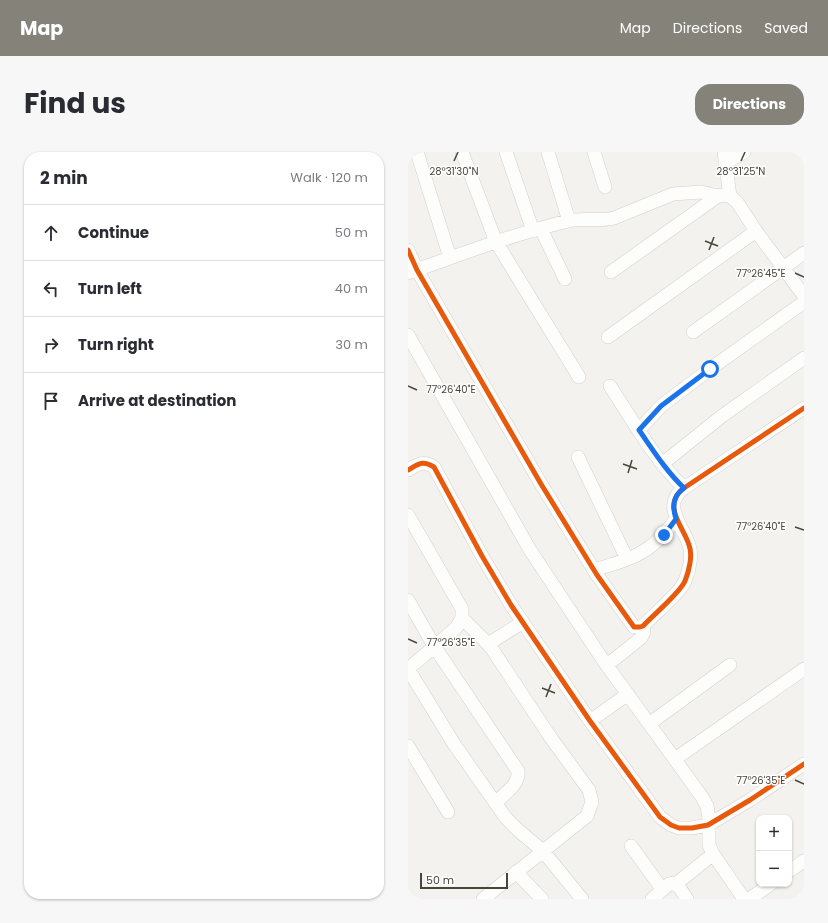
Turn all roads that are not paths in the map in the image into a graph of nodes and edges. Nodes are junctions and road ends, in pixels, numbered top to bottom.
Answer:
1 (417, 152) edge
2 (462, 152) edge
3 (506, 152) edge
4 (548, 152) edge
5 (594, 152) edge
6 (744, 152) edge
7 (724, 157) edge
8 (605, 187) dead end
9 (724, 196) junction
10 (569, 221) junction
11 (537, 230) junction
12 (756, 231) junction
13 (496, 242) junction
14 (408, 250) edge
15 (804, 253) edge
16 (450, 258) junction
17 (784, 268) junction
18 (413, 272) edge
19 (611, 272) dead end
20 (565, 279) dead end
21 (804, 296) edge
22 (804, 302) edge
23 (693, 332) dead end
24 (408, 335) edge
25 (608, 337) dead end
26 (804, 358) edge
27 (579, 377) dead end
28 (610, 386) dead end
29 (804, 408) edge
30 (639, 430) junction
31 (578, 457) dead end
32 (662, 464) junction
33 (408, 470) edge
34 (684, 488) junction
35 (408, 516) edge
36 (676, 519) junction
37 (627, 559) junction
38 (594, 570) junction
39 (408, 600) edge
40 (462, 618) junction
41 (523, 622) junction
42 (643, 626) junction
43 (488, 644) junction
44 (434, 646) junction
45 (607, 665) junction
46 (730, 665) dead end
47 (408, 669) edge
48 (804, 669) edge
49 (628, 694) junction
50 (590, 721) junction
51 (649, 724) junction
52 (408, 746) edge
53 (675, 759) junction
54 (804, 764) edge
55 (495, 803) junction
56 (448, 812) dead end
57 (708, 826) junction
58 (631, 846) dead end
59 (543, 851) junction
60 (713, 854) junction
61 (804, 861) edge
62 (792, 870) edge
63 (516, 872) junction
64 (676, 884) junction
65 (767, 887) edge
66 (662, 889) junction
67 (483, 899) edge
68 (542, 899) edge
69 (582, 899) edge
70 (652, 899) edge
71 (687, 899) edge
72 (744, 899) edge
73 (749, 899) edge

1 - 16 street
2 - 13 street
3 - 11 street
4 - 10 street
5 - 8 street
6 - 7 street
7 - 9 street
9 - 10 street
9 - 12 street
9 - 19 street
10 - 11 street
11 - 13 street
11 - 20 street
12 - 17 street
12 - 25 street
13 - 16 street
13 - 27 street
14 - 18 street
15 - 17 street
16 - 18 street
17 - 21 street
17 - 23 street
18 - 38 street
22 - 30 street
24 - 45 street
26 - 32 street
28 - 30 street
29 - 34 street
30 - 32 street
31 - 37 street
32 - 34 street
33 - 41 street
34 - 36 street
35 - 40 street
36 - 37 street
36 - 42 street
37 - 38 street
38 - 42 street
39 - 44 street
40 - 43 street
40 - 44 street
41 - 43 street
41 - 50 street
42 - 45 street
43 - 59 street
44 - 47 street
44 - 55 street
45 - 49 street
46 - 51 street
47 - 55 street
48 - 53 street
49 - 50 street
49 - 51 street
50 - 57 street
51 - 53 street
52 - 56 street
53 - 57 street
54 - 57 street
55 - 59 street
57 - 60 street
58 - 66 street
59 - 63 street
59 - 69 street
60 - 64 street
60 - 72 street
61 - 62 street
63 - 67 street
63 - 68 street
64 - 66 street
64 - 71 street
65 - 73 street
66 - 70 street

